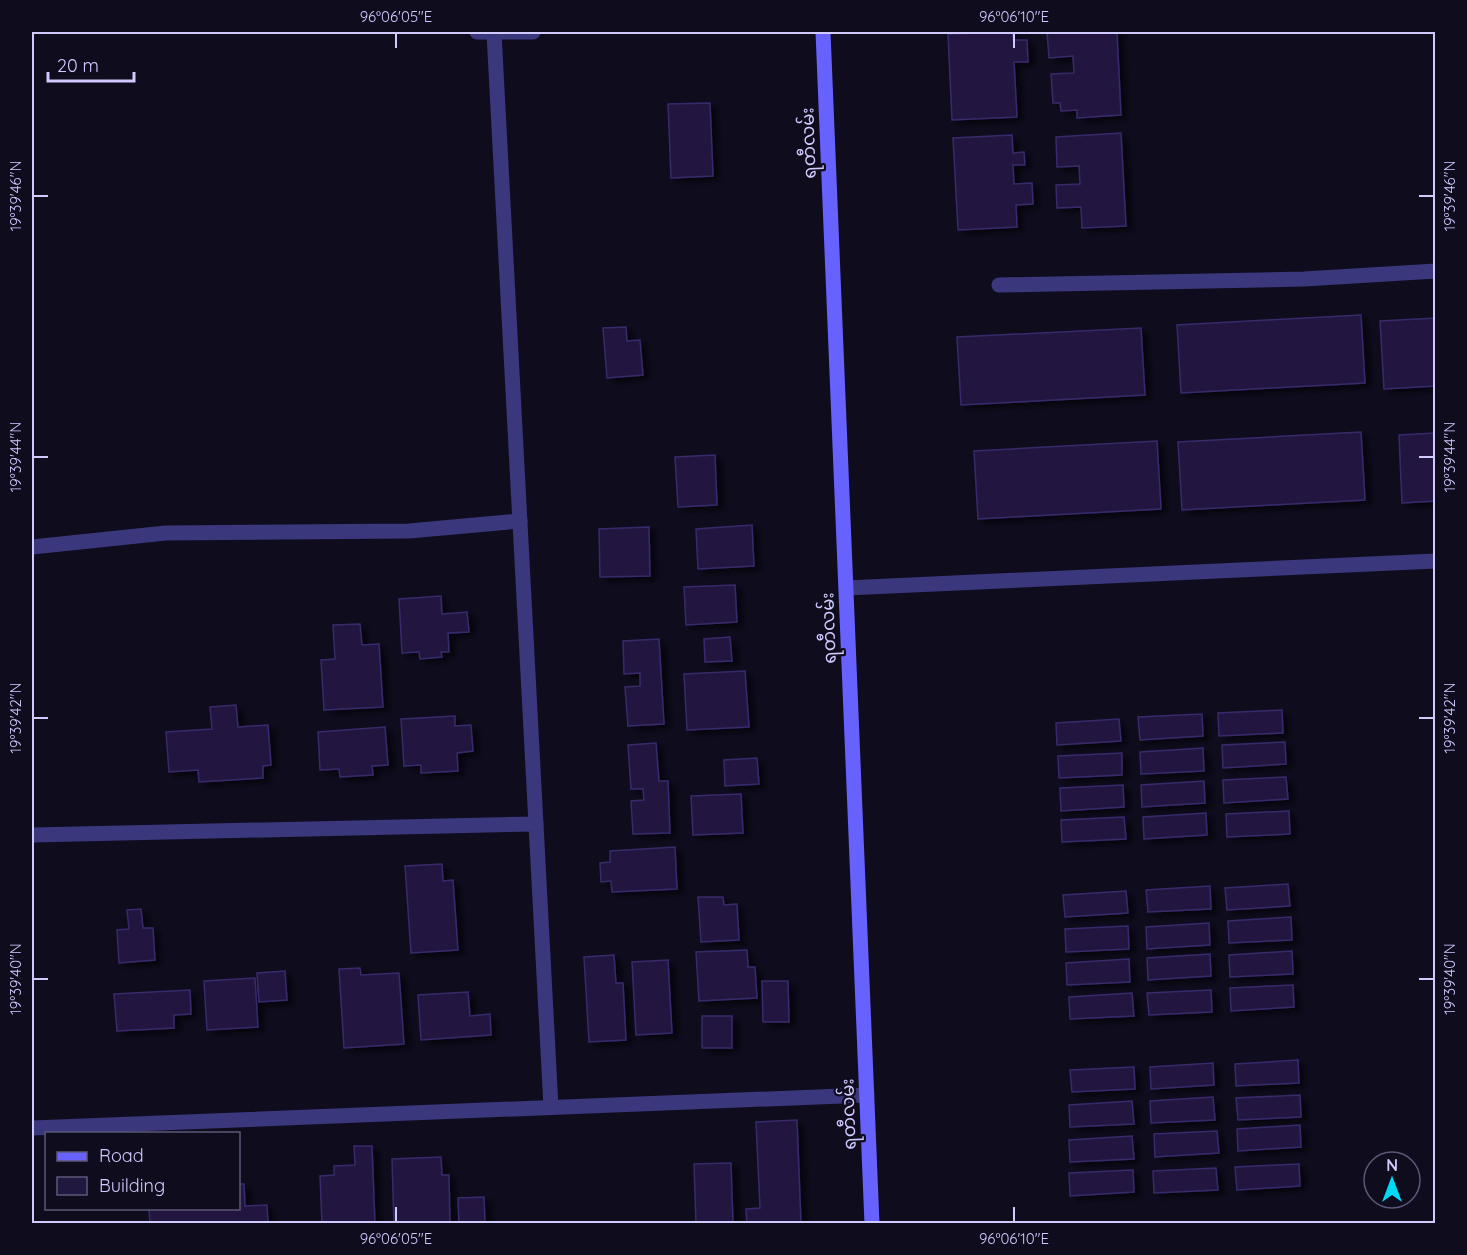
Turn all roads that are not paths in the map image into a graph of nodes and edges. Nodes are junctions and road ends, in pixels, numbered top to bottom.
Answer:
1 (477, 32) edge
2 (533, 32) edge
3 (823, 32) edge
4 (494, 33) junction
5 (1436, 271) edge
6 (999, 285) dead end
7 (520, 521) junction
8 (32, 547) edge
9 (1436, 561) edge
10 (846, 588) junction
11 (536, 824) junction
12 (32, 835) edge
13 (867, 1095) junction
14 (550, 1107) junction
15 (32, 1128) edge
16 (872, 1224) edge

1 - 4 street
2 - 4 street
3 - 10 street, ရတီလမ်း
4 - 7 street
5 - 6 street
7 - 8 street
7 - 11 street
9 - 10 street
10 - 13 street, ရတီလမ်း
11 - 12 street
11 - 14 street
13 - 14 street
13 - 16 street, ရတီလမ်း
14 - 15 street

